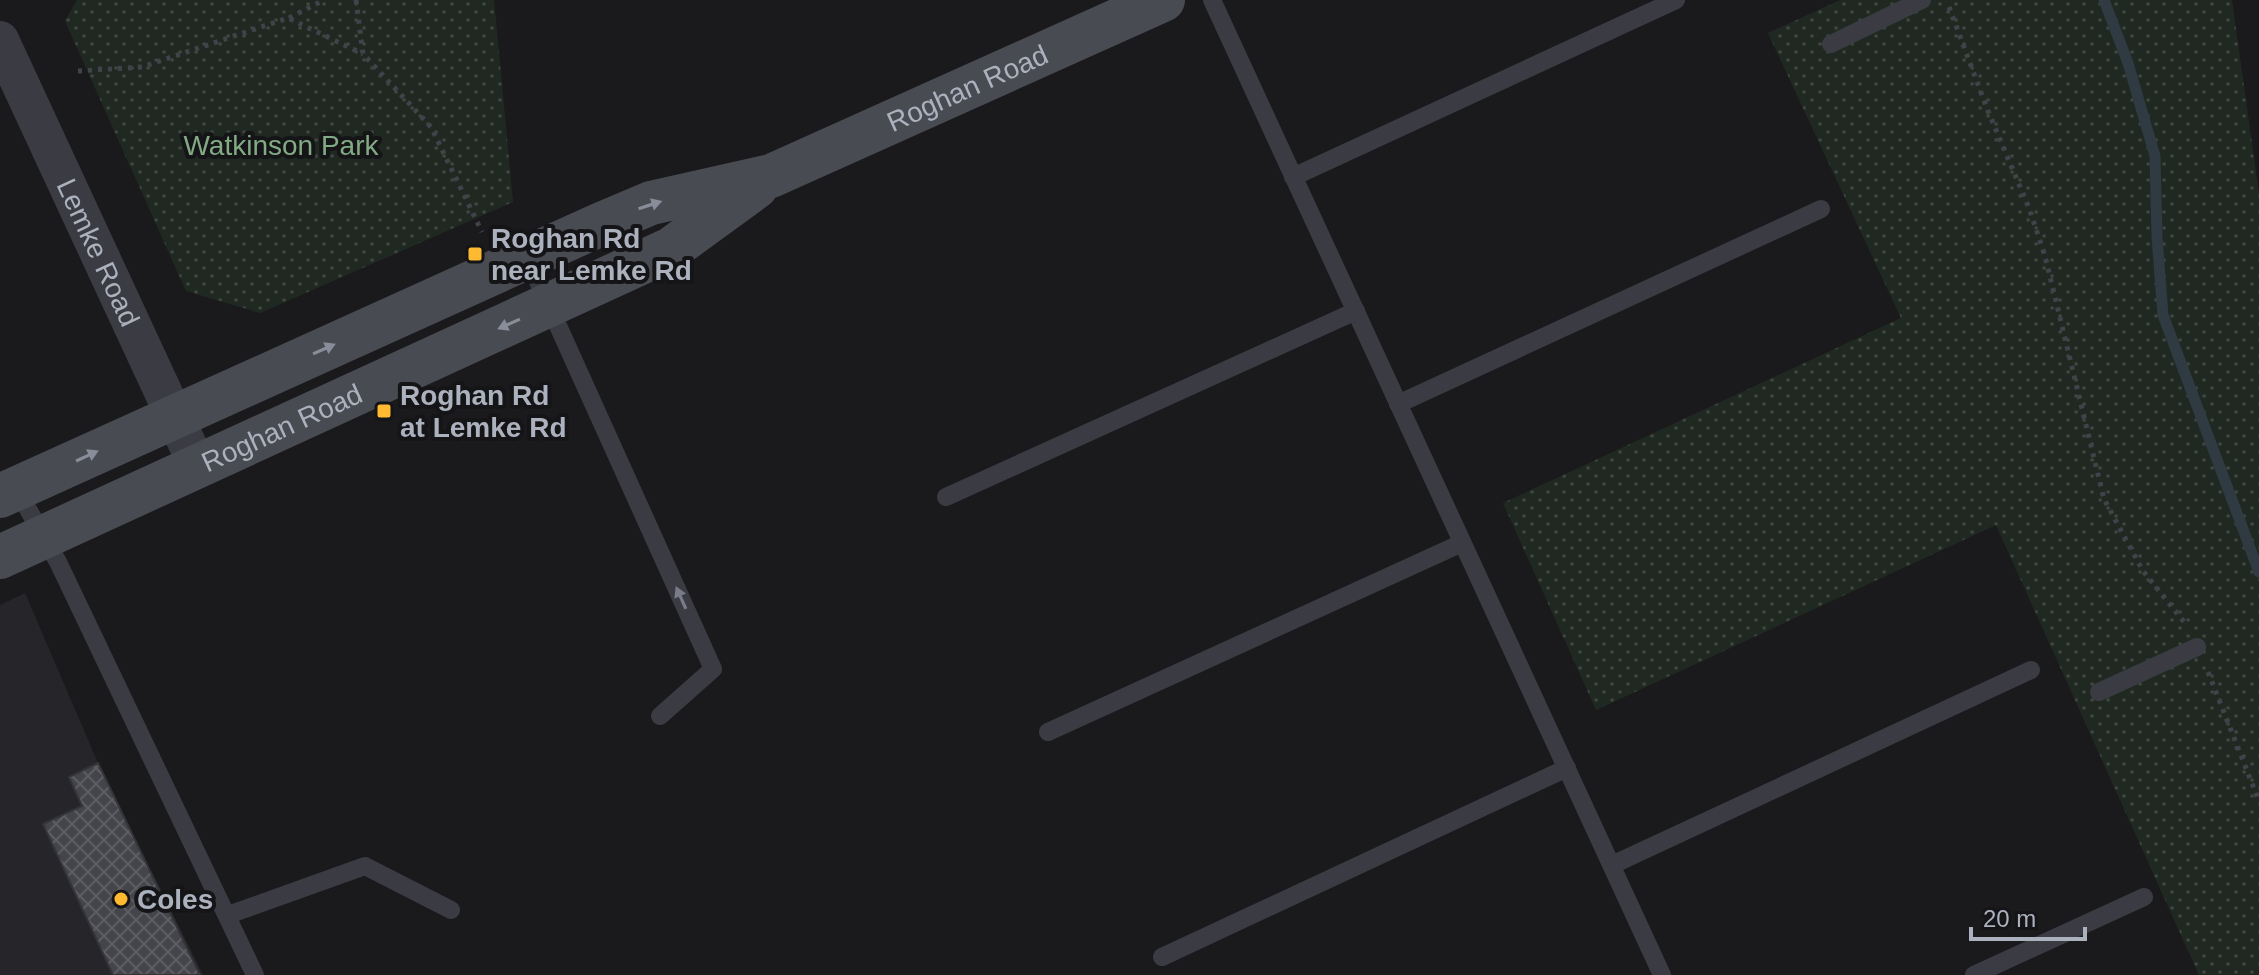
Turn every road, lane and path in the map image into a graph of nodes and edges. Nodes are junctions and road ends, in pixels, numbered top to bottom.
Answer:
1 (324, 0) edge
2 (356, 0) edge
3 (1163, 0) edge
4 (1212, 0) edge
5 (1676, 0) edge
6 (1922, 0) edge
7 (1947, 0) edge
8 (288, 18) junction
9 (0, 40) edge
10 (1831, 44) dead end
11 (363, 54) junction
12 (78, 71) dead end
13 (771, 176) junction
14 (1293, 177) junction
15 (1821, 209) dead end
16 (507, 250) junction
17 (548, 306) junction
18 (1356, 311) junction
19 (1398, 404) junction
20 (174, 416) junction
21 (197, 465) junction
22 (8, 492) edge
23 (946, 497) dead end
24 (44, 535) junction
25 (1462, 543) junction
26 (0, 557) edge
27 (2197, 647) junction
28 (2031, 670) dead end
29 (2099, 692) dead end
30 (660, 716) dead end
31 (1048, 732) dead end
32 (1567, 768) junction
33 (2259, 801) edge
34 (1612, 865) junction
35 (2144, 897) dead end
36 (451, 910) dead end
37 (228, 915) junction
38 (1162, 957) dead end
39 (255, 975) edge
40 (1662, 975) edge
41 (1974, 975) edge

1 - 8 path
2 - 11 path
3 - 13 main road, Roghan Road
4 - 14 lane
5 - 14 lane
6 - 10 lane
7 - 27 path
8 - 11 path
8 - 12 path
9 - 20 street, Lemke Road
11 - 16 path
16 -> 13 main road, Roghan Road
13 - 17 main road, Roghan Road
14 - 18 lane
15 - 19 lane
16 - 17 lane
20 -> 16 main road, Roghan Road
17 -> 21 main road, Roghan Road
30 -> 17 lane
18 - 19 lane
18 - 23 lane
19 - 25 lane
20 - 21 street, Lemke Road
22 -> 20 main road, Roghan Road
21 - 24 main road, Roghan Road
22 - 24 lane
24 - 26 main road, Roghan Road
24 - 37 lane
25 - 31 lane
25 - 32 lane
27 - 29 lane
27 - 33 path
28 - 34 lane
32 - 34 lane
32 - 38 lane
34 - 40 lane
35 - 41 lane
36 - 37 lane
37 - 39 lane

